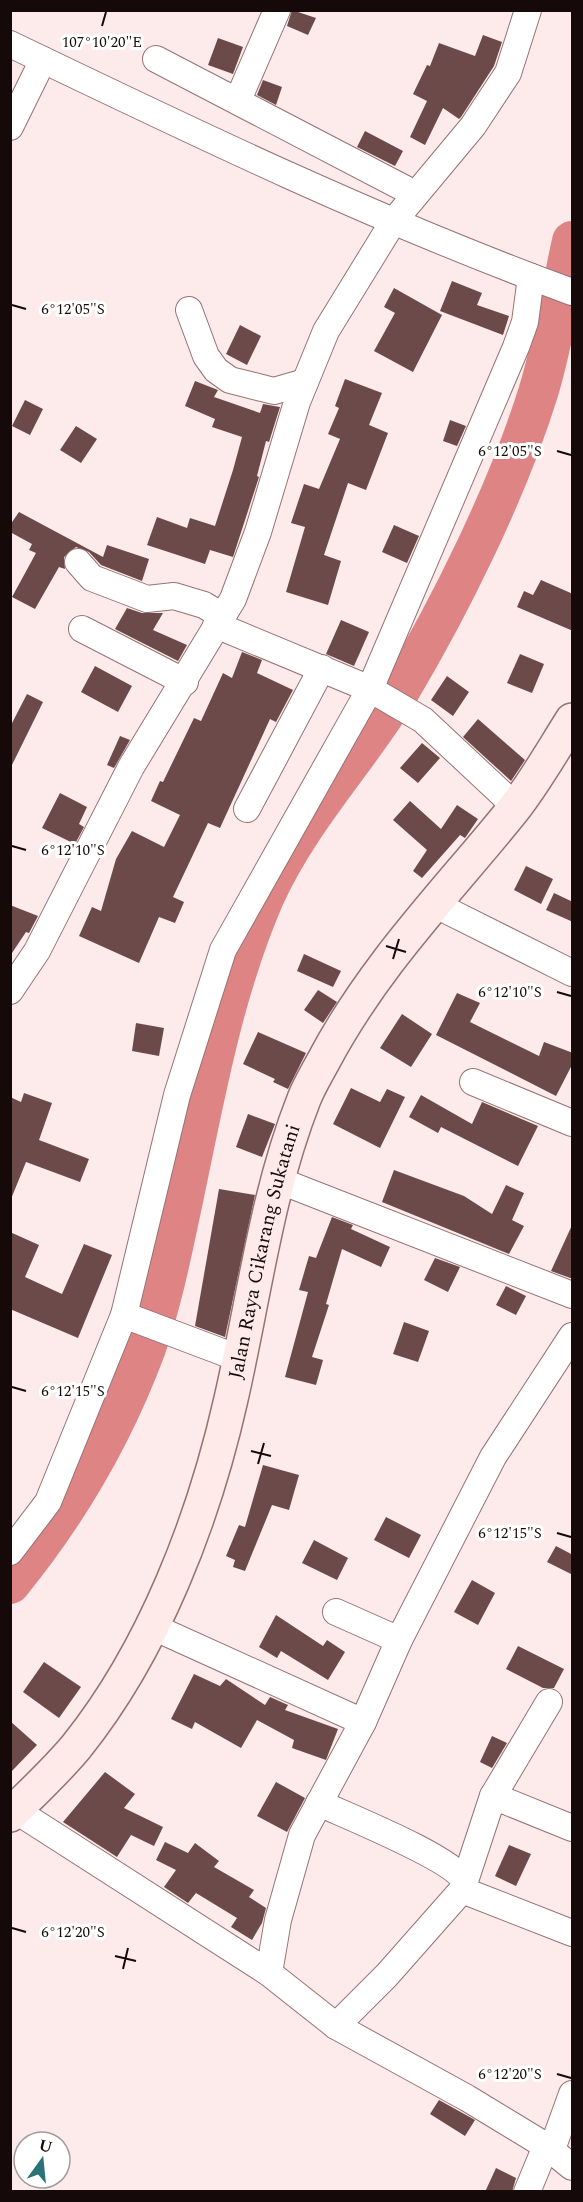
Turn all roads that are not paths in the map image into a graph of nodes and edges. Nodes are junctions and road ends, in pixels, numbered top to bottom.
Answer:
1 (277, 10) edge
2 (528, 10) edge
3 (10, 44) edge
4 (156, 59) dead end
5 (43, 60) junction
6 (238, 100) junction
7 (10, 127) edge
8 (415, 194) junction
9 (393, 222) junction
10 (535, 279) junction
11 (573, 292) edge
12 (189, 310) dead end
13 (305, 382) junction
14 (78, 562) dead end
15 (219, 620) junction
16 (82, 629) dead end
17 (322, 668) junction
18 (185, 682) junction
19 (373, 691) junction
20 (573, 720) edge
21 (516, 807) junction
22 (247, 808) dead end
23 (434, 904) junction
24 (573, 973) edge
25 (10, 991) edge
26 (473, 1082) dead end
27 (573, 1123) edge
28 (278, 1180) junction
29 (573, 1295) edge
30 (130, 1317) junction
31 (573, 1336) edge
32 (238, 1358) junction
33 (10, 1552) edge
34 (336, 1612) dead end
35 (151, 1626) junction
36 (399, 1640) junction
37 (549, 1702) dead end
38 (363, 1722) junction
39 (493, 1796) junction
40 (319, 1803) junction
41 (13, 1813) edge
42 (573, 1828) edge
43 (464, 1886) junction
44 (573, 1933) edge
45 (268, 1973) junction
46 (336, 2026) junction
47 (573, 2094) edge
48 (549, 2149) junction
49 (573, 2167) edge
50 (526, 2192) edge

1 - 6 street
2 - 8 street
3 - 5 street
4 - 6 street
5 - 7 street
5 - 9 street
6 - 8 street
8 - 9 street
9 - 10 street
9 - 13 street
10 - 11 street
10 - 19 street
12 - 13 street
13 - 15 street
14 - 15 street
15 - 17 street
15 - 18 street
16 - 18 street
17 - 19 street
17 - 22 street
18 - 25 street
19 - 21 street
19 - 30 street
20 - 21 main road, Jalan Raya Cikarang Sukatani
21 - 23 main road, Jalan Raya Cikarang Sukatani
23 - 24 street
23 - 28 main road, Jalan Raya Cikarang Sukatani
26 - 27 street
28 - 29 street
28 - 32 main road, Jalan Raya Cikarang Sukatani
30 - 32 street
30 - 33 street
31 - 36 street
32 - 35 main road, Jalan Raya Cikarang Sukatani
34 - 36 street
35 - 38 street
35 - 41 main road, Jalan Raya Cikarang Sukatani
36 - 38 street
37 - 39 street
38 - 40 street
39 - 42 street
39 - 43 street
40 - 43 street
40 - 45 street
41 - 45 street
43 - 44 street
43 - 46 street
45 - 46 street
46 - 48 street
47 - 48 street
48 - 49 street
48 - 50 street

